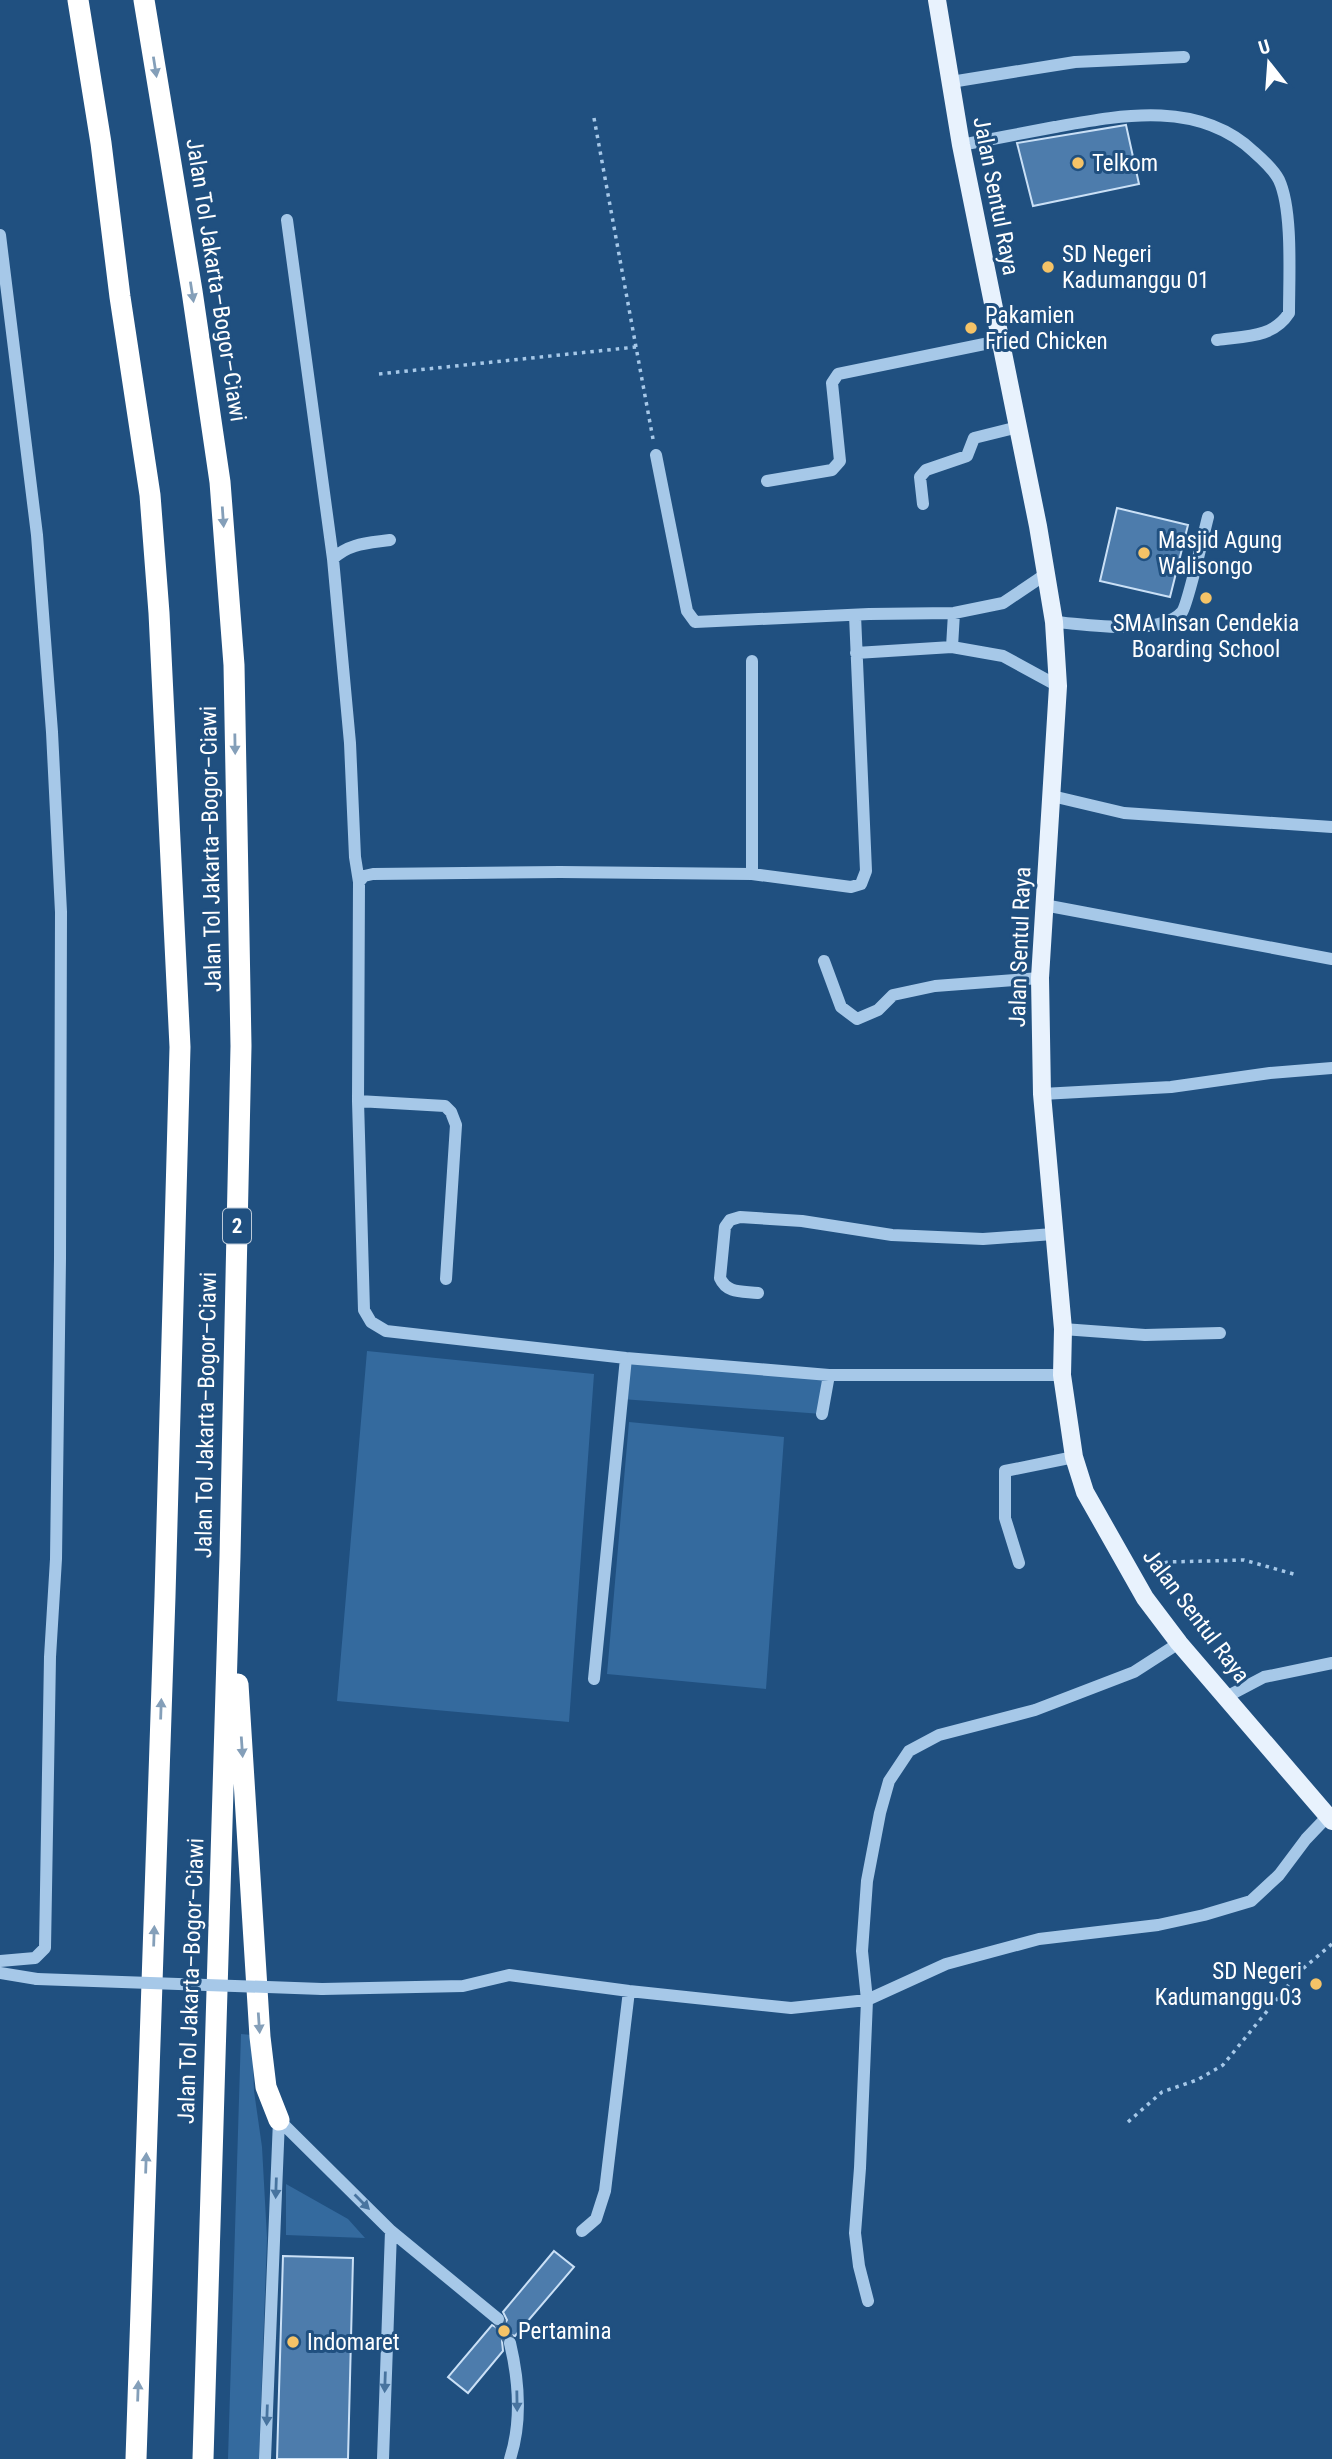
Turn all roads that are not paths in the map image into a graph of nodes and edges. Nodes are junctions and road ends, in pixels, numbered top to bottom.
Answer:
1 (78, 0) edge
2 (144, 0) edge
3 (937, 0) edge
4 (1184, 57) dead end
5 (951, 82) junction
6 (961, 145) junction
7 (287, 219) dead end
8 (0, 235) edge
9 (1217, 340) dead end
10 (999, 341) junction
11 (1018, 427) junction
12 (656, 455) road end
13 (767, 481) dead end
14 (923, 504) dead end
15 (1208, 517) dead end
16 (390, 540) dead end
17 (333, 559) junction
18 (1046, 574) junction
19 (954, 613) junction
20 (855, 615) junction
21 (1055, 622) junction
22 (952, 647) junction
23 (856, 653) junction
24 (752, 662) dead end
25 (1058, 686) junction
26 (1052, 796) junction
27 (1332, 827) edge
28 (752, 874) junction
29 (359, 882) junction
30 (1044, 905) junction
31 (1332, 958) edge
32 (824, 961) dead end
33 (1040, 978) junction
34 (1332, 1068) edge
35 (1042, 1094) junction
36 (358, 1101) junction
37 (1053, 1234) junction
38 (446, 1279) dead end
39 (758, 1293) dead end
40 (1063, 1329) junction
41 (1220, 1333) dead end
42 (626, 1358) junction
43 (829, 1375) junction
44 (1062, 1375) junction
45 (822, 1414) dead end
46 (1074, 1457) junction
47 (230, 1556) junction
48 (1019, 1563) dead end
49 (1179, 1643) junction
50 (1332, 1663) edge
51 (594, 1679) dead end
52 (1226, 1697) junction
53 (1330, 1818) edge
54 (0, 1961) edge
55 (0, 1973) edge
56 (629, 1991) junction
57 (867, 2000) junction
58 (279, 2119) junction
59 (391, 2231) junction
60 (582, 2231) dead end
61 (869, 2301) dead end
62 (498, 2319) tunnel mouth
63 (510, 2343) tunnel mouth
64 (136, 2459) edge
65 (203, 2459) edge
66 (265, 2459) edge
67 (383, 2459) edge
68 (510, 2459) edge

64 -> 1 highway, Jalan Tol Jakarta–Bogor–Ciawi
2 -> 47 highway, Jalan Tol Jakarta–Bogor–Ciawi / 2
3 - 5 main road, Jalan Sentul Raya
4 - 5 street
5 - 6 main road, Jalan Sentul Raya
6 - 9 street
6 - 10 main road, Jalan Sentul Raya
7 - 17 street
8 - 54 street
10 - 11 main road, Jalan Sentul Raya
10 - 13 street
11 - 14 street
11 - 18 main road, Jalan Sentul Raya
12 - 20 street
15 - 21 street
16 - 17 street
17 - 29 street
18 - 19 street
18 - 21 main road, Jalan Sentul Raya
19 - 20 street
19 - 22 street
20 - 23 street
21 - 25 main road, Jalan Sentul Raya
22 - 23 street
22 - 25 street
23 - 28 street
24 - 28 street
25 - 26 main road, Jalan Sentul Raya
26 - 27 street
26 - 30 main road, Jalan Sentul Raya
28 - 29 street
29 - 36 street
30 - 31 street
30 - 33 main road, Jalan Sentul Raya
32 - 33 street
33 - 35 main road, Jalan Sentul Raya
34 - 35 street
35 - 37 main road, Jalan Sentul Raya
36 - 38 street
36 - 42 street
37 - 39 street
37 - 40 main road, Jalan Sentul Raya
40 - 41 street
40 - 44 main road, Jalan Sentul Raya
42 - 43 street
42 - 51 street
43 - 44 street
43 - 45 street
44 - 46 main road, Jalan Sentul Raya
46 - 48 street
46 - 49 main road, Jalan Sentul Raya
47 -> 58 highway
47 - 65 highway, Jalan Tol Jakarta–Bogor–Ciawi / 2
49 - 52 main road, Jalan Sentul Raya
49 - 57 street
50 - 52 street
52 - 53 main road, Jalan Sentul Raya
53 - 57 street
55 - 56 street, bridge
56 - 57 street
56 - 60 street
57 - 61 street
58 -> 59 street
58 -> 66 street
59 - 62 street
59 -> 67 street
63 -> 68 street

